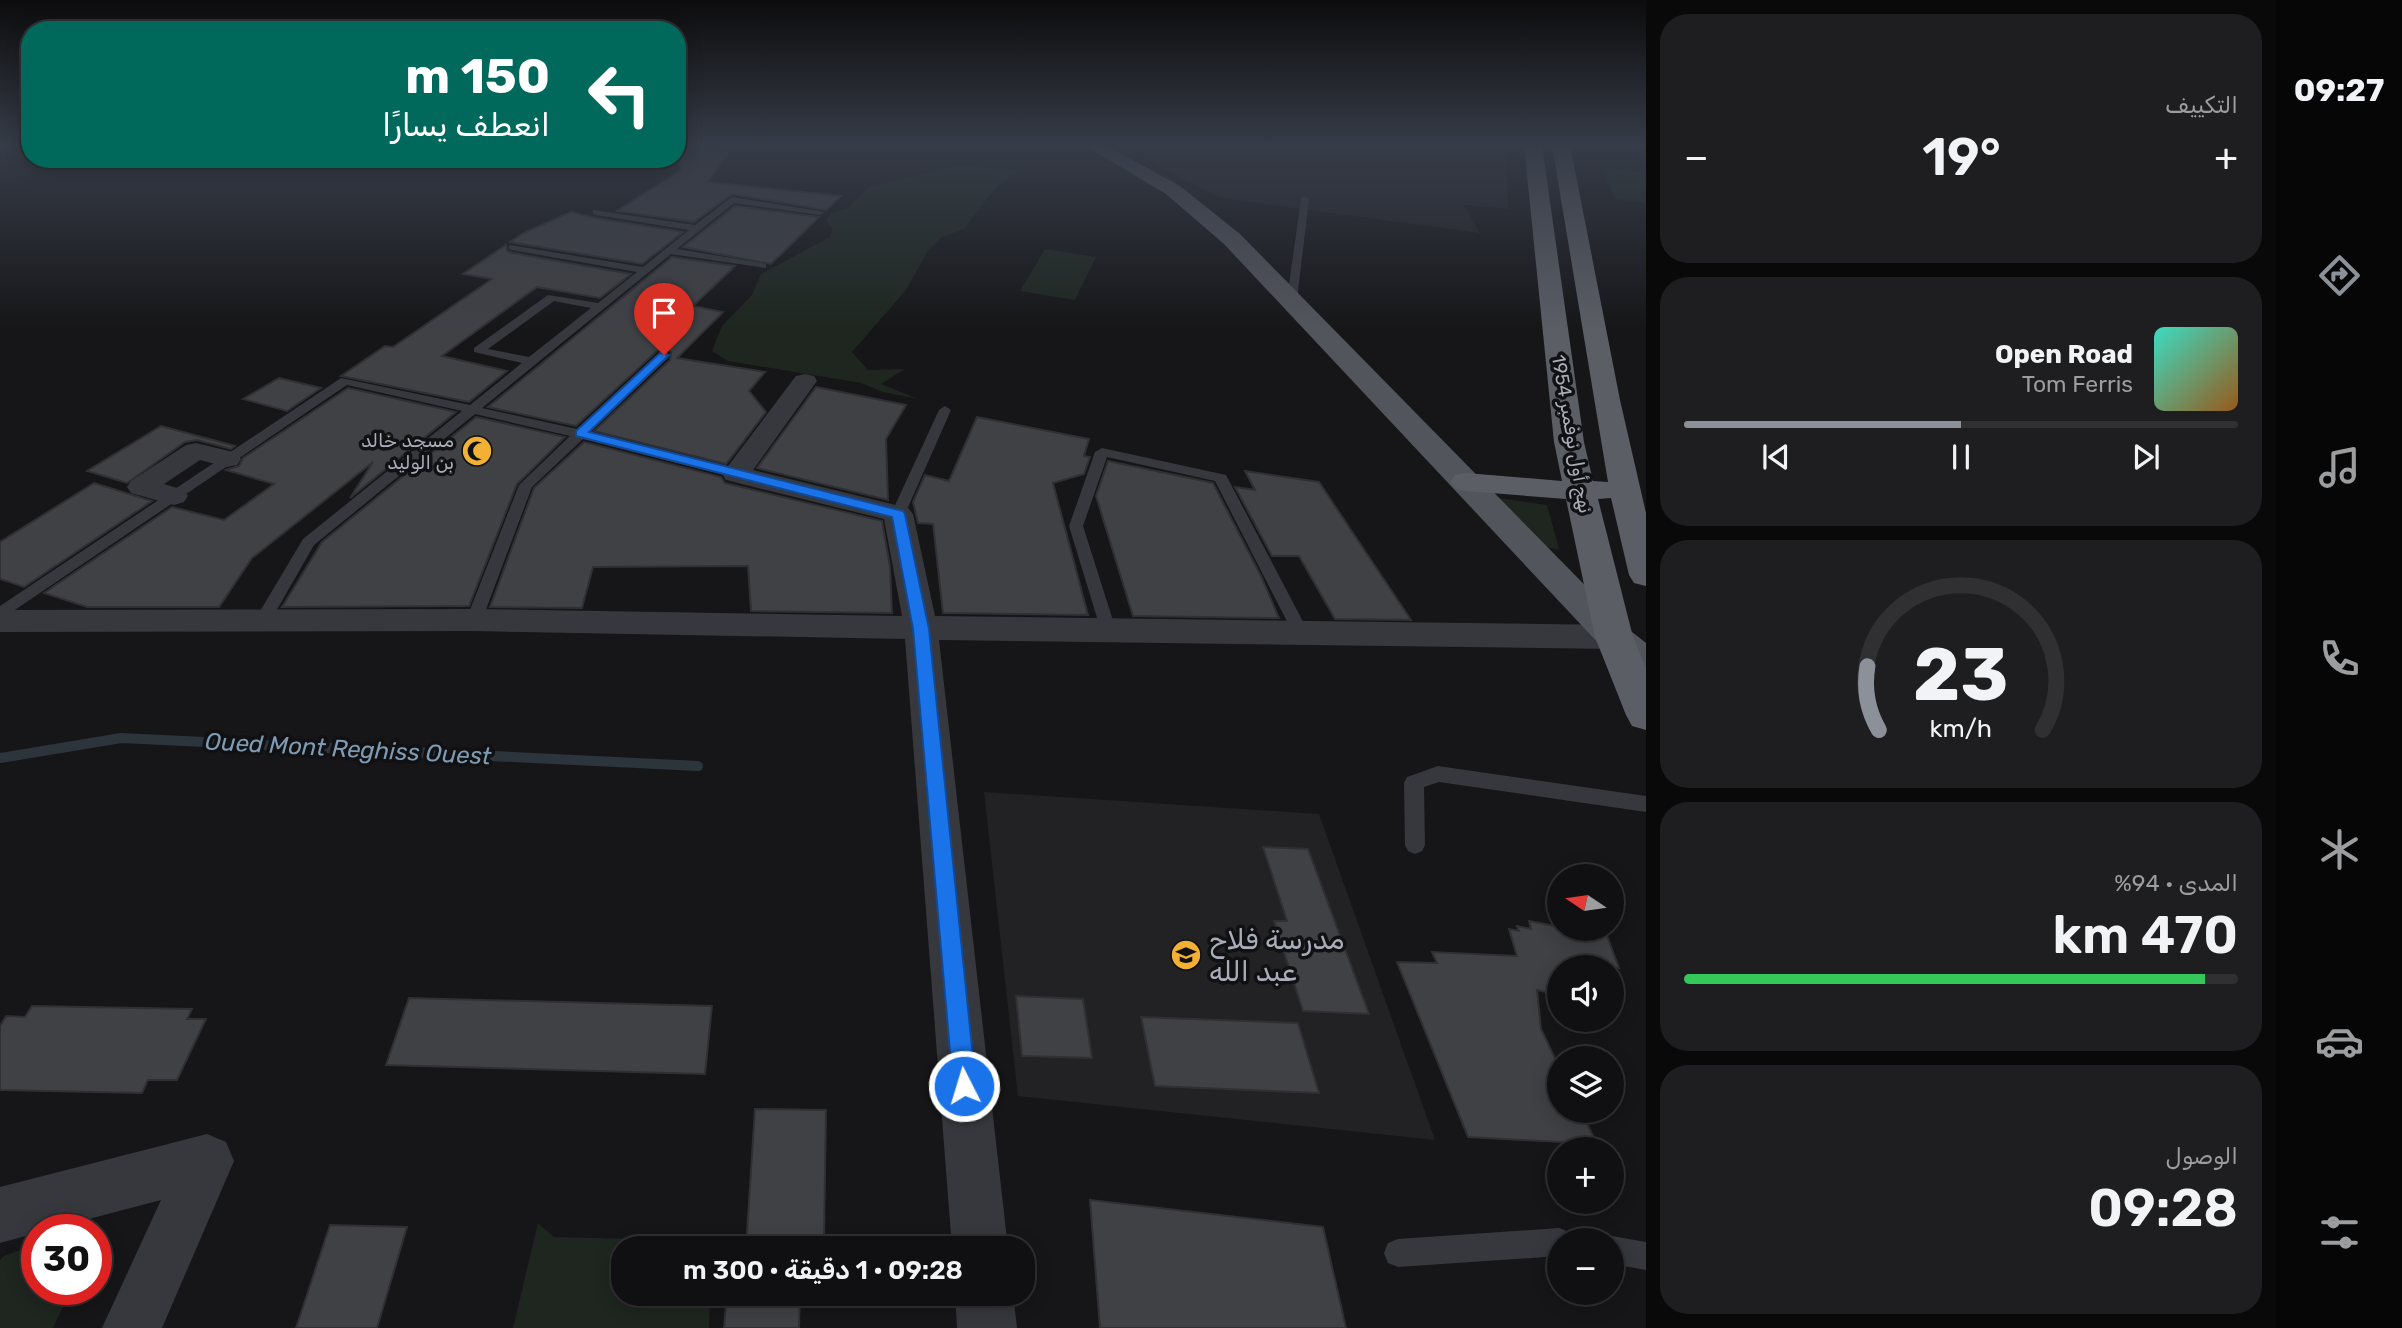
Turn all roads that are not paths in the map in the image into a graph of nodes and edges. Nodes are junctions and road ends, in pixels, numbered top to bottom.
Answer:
1 (724, 207) edge
2 (784, 207) edge
3 (1194, 207) edge
4 (1304, 207) edge
5 (1541, 207) edge
6 (1572, 207) edge
7 (596, 212) dead end
8 (820, 212) dead end
9 (695, 228) junction
10 (512, 247) dead end
11 (670, 251) junction
12 (762, 266) dead end
13 (645, 270) junction
14 (1292, 299) junction
15 (599, 306) junction
16 (664, 355) dead end
17 (529, 361) junction
18 (805, 382) dead end
19 (470, 409) junction
20 (945, 410) dead end
21 (580, 434) junction
22 (227, 459) joint
23 (736, 474) junction
24 (1577, 477) junction
25 (1465, 482) junction
26 (1626, 484) junction
27 (174, 496) joint
28 (898, 514) junction
29 (1646, 575) edge
30 (0, 614) edge
31 (474, 620) junction
32 (0, 621) edge
33 (261, 623) junction
34 (921, 629) junction
35 (1108, 629) junction
36 (1301, 634) junction
37 (1615, 637) junction
38 (1646, 664) edge
39 (1646, 715) edge
40 (1646, 804) edge
41 (1415, 845) dead end
42 (0, 1215) edge
43 (979, 1236) edge
44 (1547, 1243) edge
45 (1624, 1252) edge
46 (1398, 1253) dead end
47 (1646, 1256) edge
48 (985, 1306) edge
49 (132, 1328) edge
50 (987, 1328) edge

1 - 9 lane
2 - 8 lane
3 - 14 main road
4 - 14 lane
5 - 24 highway, نهج أول نوفمبر 1954
6 - 26 highway, نهج أول نوفمبر 1954
7 - 9 lane
9 - 11 lane
10 - 13 lane
11 - 12 lane
11 - 13 lane
13 - 15 lane
14 - 25 main road
15 - 17 lane
15 - 17 lane
16 - 21 lane
17 - 19 lane
18 - 23 street
19 - 21 lane
19 - 22 lane
19 - 33 lane
20 - 28 lane
21 - 23 lane
21 - 31 lane
22 - 27 street
23 - 28 street
24 - 25 highway
24 - 26 highway
24 - 37 highway, نهج أول نوفمبر 1954
25 - 37 main road
26 - 29 highway, نهج أول نوفمبر 1954
27 - 30 lane
28 - 34 street
31 - 33 street
31 - 34 street
32 - 33 street
34 - 35 street
34 - 43 street
35 - 36 street
35 - 36 lane
36 - 37 street
37 - 38 main road
37 - 39 highway, نهج أول نوفمبر 1954
40 - 41 lane
42 - 49 street
44 - 46 lane
45 - 47 lane
48 - 50 street

